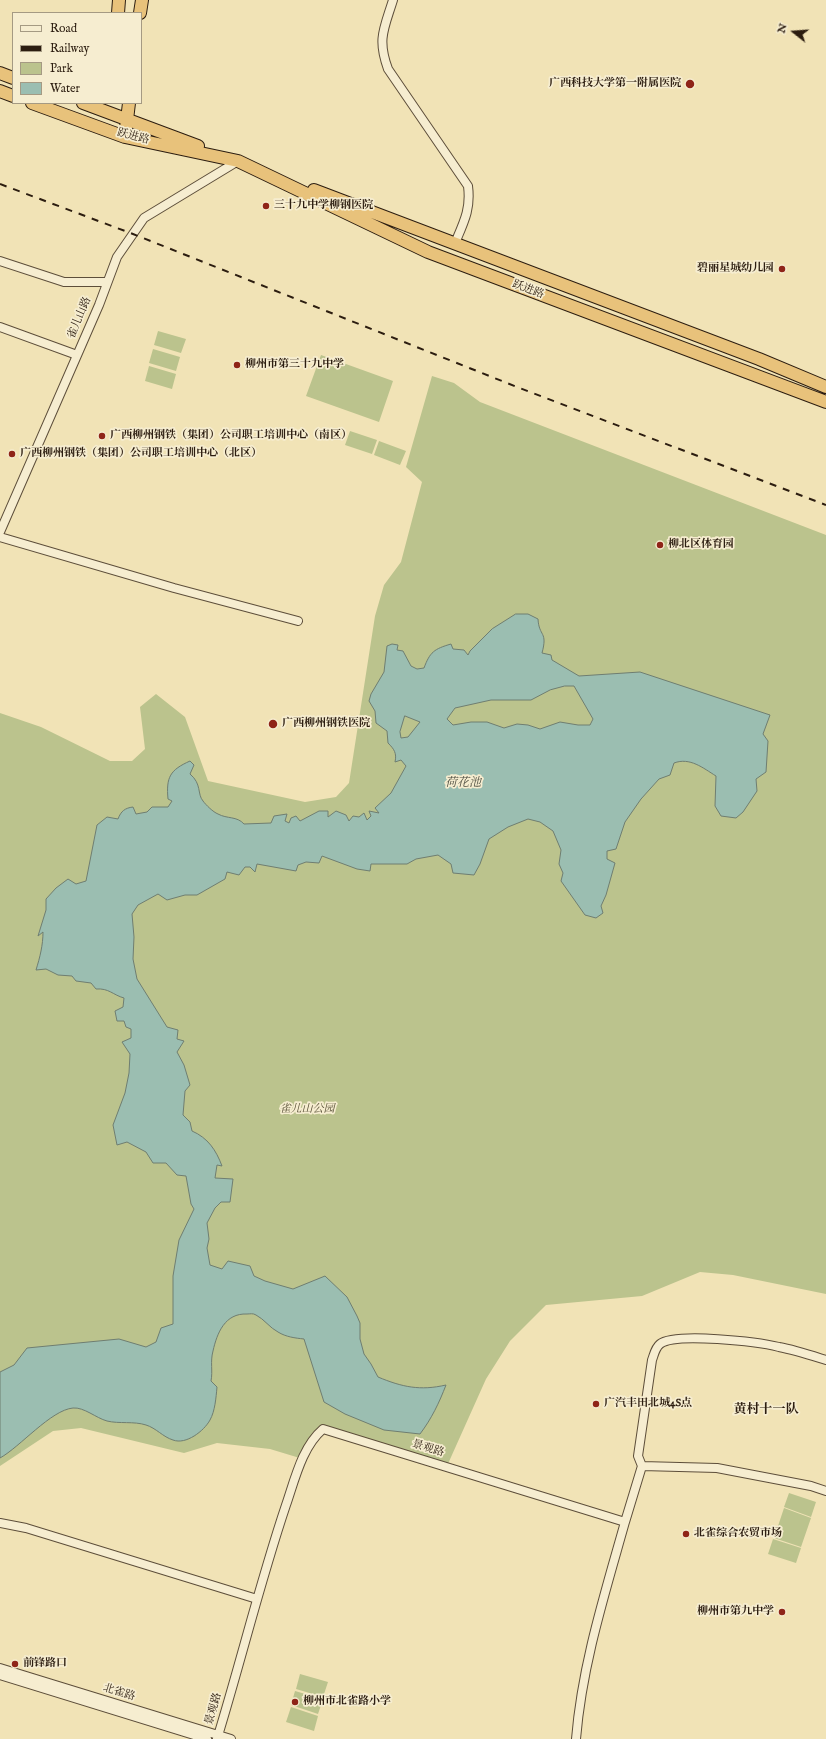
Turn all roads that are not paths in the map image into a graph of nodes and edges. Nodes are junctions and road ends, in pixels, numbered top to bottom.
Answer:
1 (119, 0) edge
2 (142, 0) edge
3 (393, 0) edge
4 (118, 12) edge
5 (140, 12) edge
6 (0, 73) edge
7 (12, 78) edge
8 (0, 91) edge
9 (12, 96) edge
10 (35, 104) edge
11 (88, 104) edge
12 (129, 104) edge
13 (104, 107) edge
14 (127, 120) junction
15 (102, 128) junction
16 (125, 137) junction
17 (238, 161) junction
18 (455, 243) junction
19 (0, 261) edge
20 (107, 282) junction
21 (0, 327) edge
22 (77, 355) junction
23 (826, 387) edge
24 (826, 402) edge
25 (0, 532) edge
26 (0, 537) edge
27 (298, 621) dead end
28 (826, 1360) edge
29 (642, 1466) junction
30 (826, 1491) edge
31 (625, 1522) junction
32 (0, 1523) edge
33 (257, 1599) junction
34 (0, 1668) edge
35 (0, 1675) edge
36 (217, 1737) edge
37 (207, 1739) edge
38 (232, 1739) edge
39 (576, 1739) edge

1 - 4 highway
2 - 5 highway
3 - 18 street
6 - 7 highway
8 - 9 highway
10 - 15 highway, 跃进路
11 - 13 highway, 跃进路
12 - 14 highway
13 - 14 highway, 跃进路
13 - 15 highway
14 - 16 highway
14 - 17 highway, 跃进路
15 - 16 highway, 跃进路
16 - 17 highway, 跃进路
17 - 18 highway, 跃进路
17 - 20 street, 雀儿山路
17 - 24 highway, 跃进路
18 - 23 highway, 跃进路
19 - 20 street
20 - 22 street, 雀儿山路
21 - 22 street
22 - 25 street, 雀儿山路
26 - 27 street
28 - 29 street
29 - 30 street
29 - 31 street
31 - 33 street, 景观路
31 - 39 street
32 - 33 street
33 - 36 street, 景观路
34 - 36 street, 北雀路
35 - 37 street, 北雀路
36 - 38 street, 北雀路

